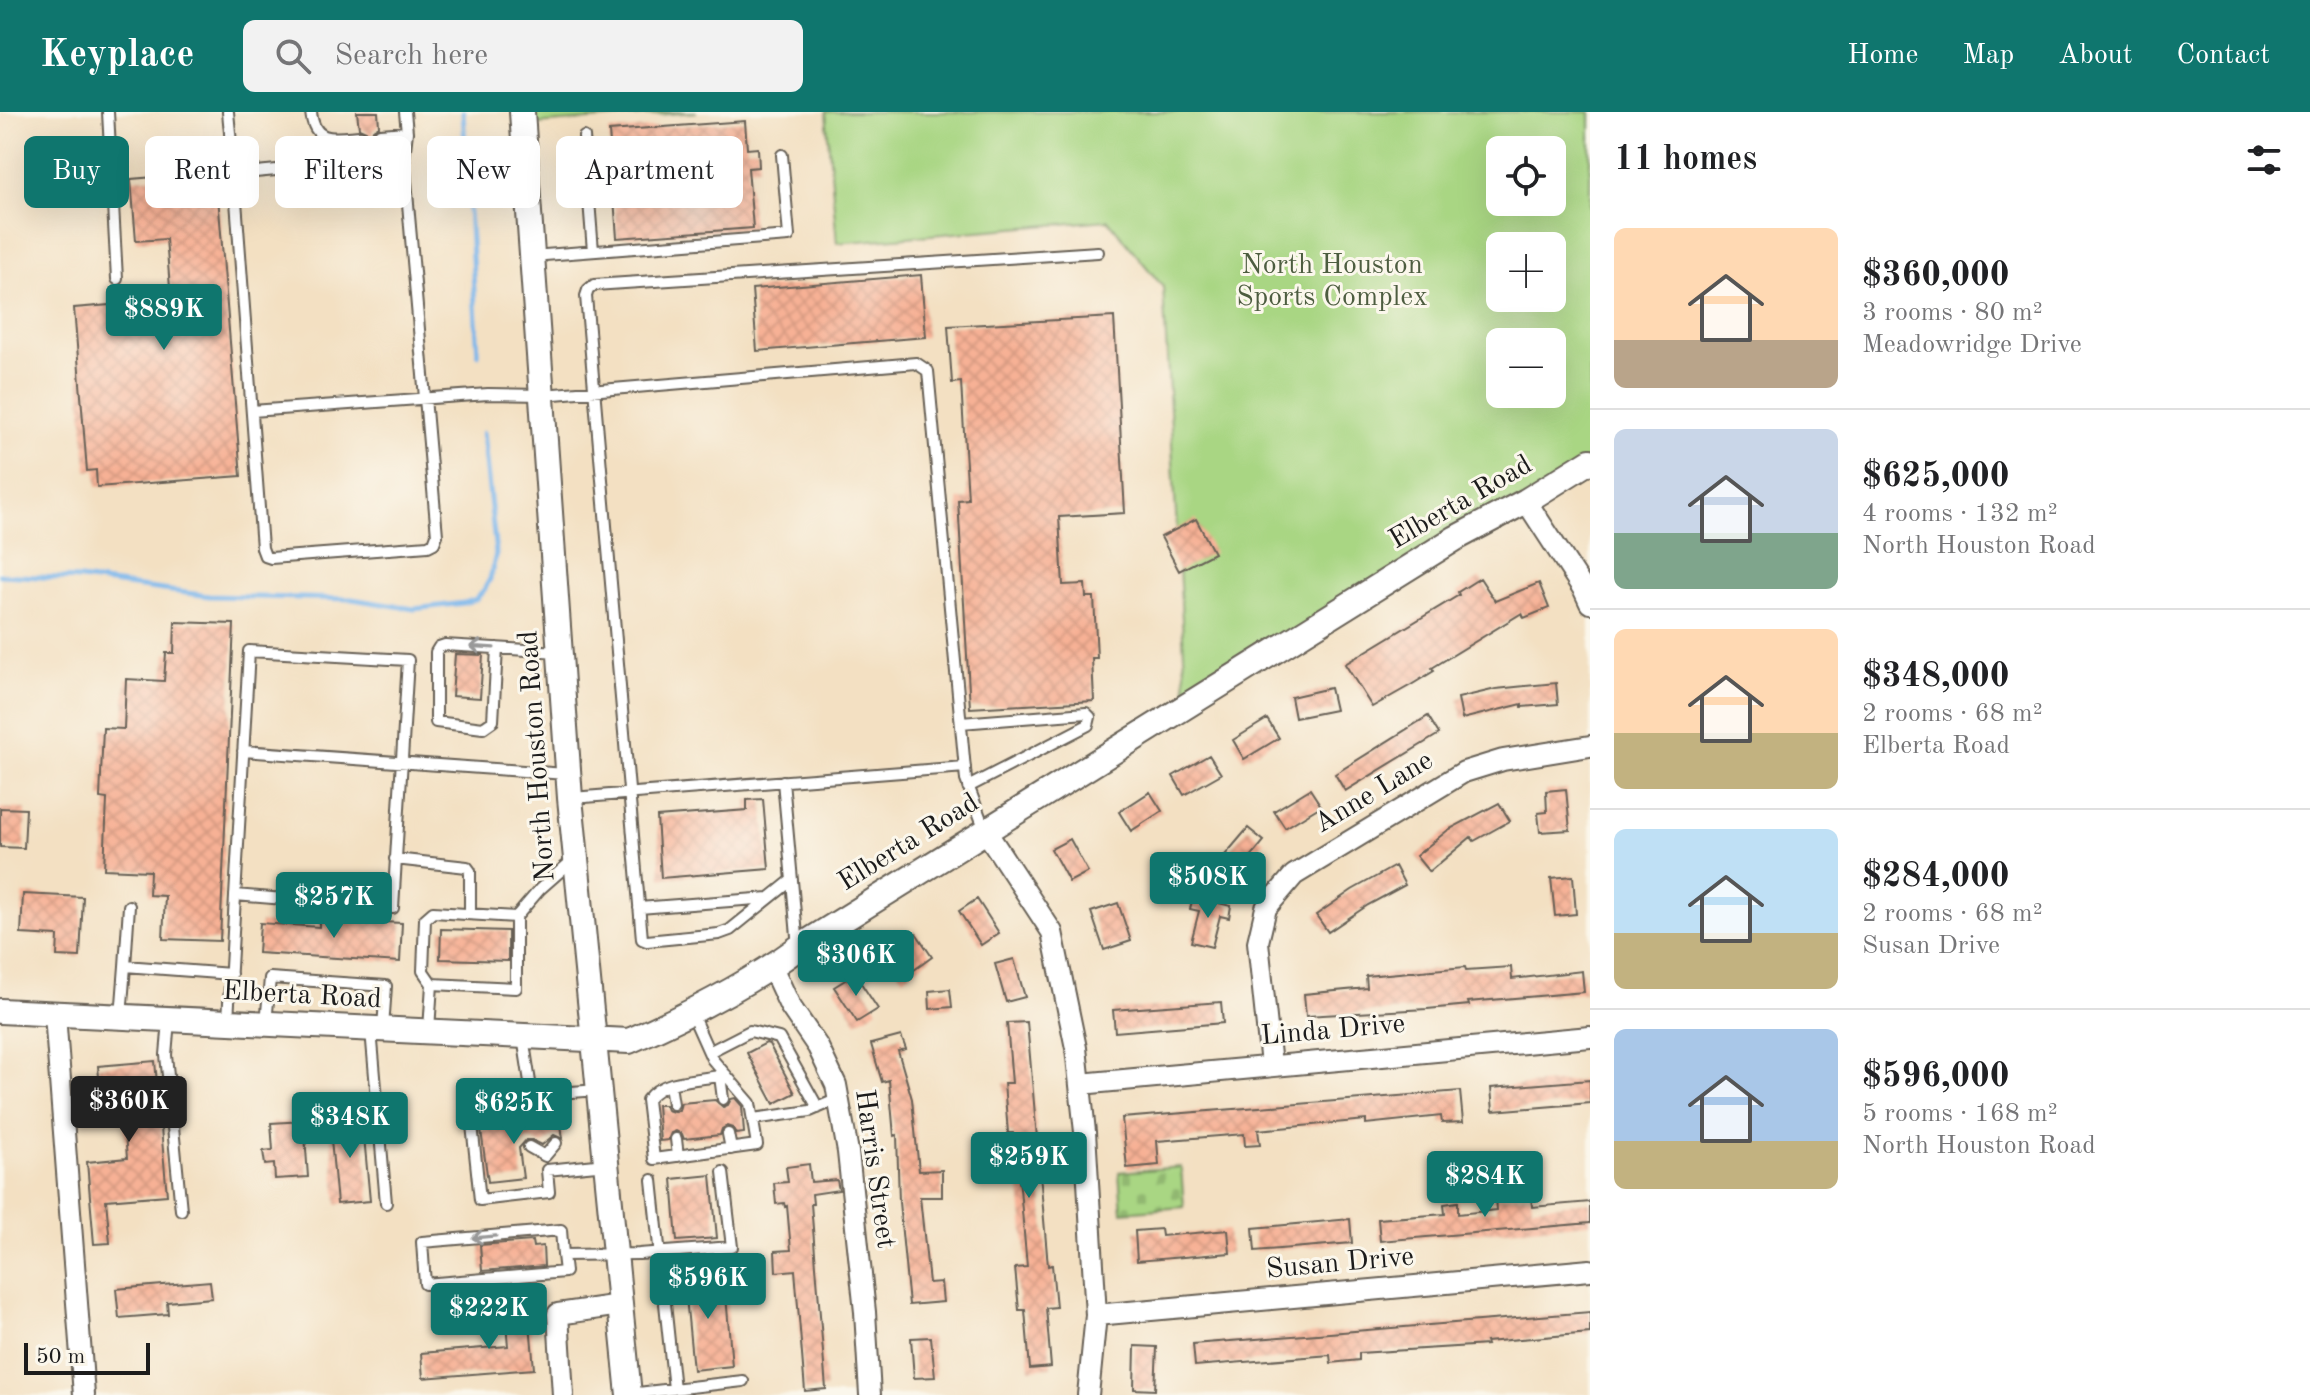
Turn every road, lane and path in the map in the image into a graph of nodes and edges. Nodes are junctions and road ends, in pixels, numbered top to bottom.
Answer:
1 (108, 112) edge
2 (228, 112) edge
3 (311, 112) edge
4 (405, 112) edge
5 (522, 112) edge
6 (407, 132) junction
7 (380, 134) dead end
8 (230, 136) edge
9 (322, 136) edge
10 (407, 136) edge
11 (782, 155) dead end
12 (237, 208) edge
13 (408, 208) edge
14 (590, 208) edge
15 (593, 251) junction
16 (1098, 252) dead end
17 (532, 256) junction
18 (117, 279) dead end
19 (596, 390) junction
20 (543, 395) junction
21 (425, 400) junction
22 (252, 411) junction
23 (1590, 461) edge
24 (1526, 501) junction
25 (1590, 603) edge
26 (497, 648) junction
27 (560, 653) junction
28 (961, 723) junction
29 (1590, 746) edge
30 (243, 751) junction
31 (401, 761) junction
32 (965, 767) junction
33 (783, 781) junction
34 (569, 786) junction
35 (968, 787) junction
36 (629, 793) junction
37 (985, 830) junction
38 (576, 858) junction
39 (395, 859) junction
40 (792, 880) junction
41 (235, 895) junction
42 (770, 897) junction
43 (129, 906) dead end
44 (639, 908) junction
45 (470, 914) junction
46 (516, 917) junction
47 (798, 948) junction
48 (125, 966) junction
49 (772, 967) junction
50 (231, 974) junction
51 (432, 984) junction
52 (0, 1011) edge
53 (691, 1012) junction
54 (55, 1014) junction
55 (121, 1017) junction
56 (169, 1020) junction
57 (228, 1022) junction
58 (266, 1024) junction
59 (377, 1030) junction
60 (429, 1032) junction
61 (523, 1037) junction
62 (1590, 1037) edge
63 (593, 1040) junction
64 (709, 1052) junction
65 (1271, 1065) junction
66 (723, 1076) junction
67 (1080, 1084) junction
68 (670, 1085) junction
69 (598, 1090) junction
70 (550, 1094) junction
71 (532, 1095) junction
72 (519, 1097) junction
73 (723, 1099) dead end
74 (838, 1099) junction
75 (673, 1104) dead end
76 (818, 1108) junction
77 (553, 1113) dead end
78 (537, 1115) dead end
79 (522, 1117) dead end
80 (753, 1119) junction
81 (728, 1134) dead end
82 (676, 1139) dead end
83 (556, 1143) dead end
84 (529, 1147) dead end
85 (731, 1149) junction
86 (544, 1150) junction
87 (678, 1156) junction
88 (606, 1164) junction
89 (547, 1170) junction
90 (723, 1172) dead end
91 (652, 1180) dead end
92 (386, 1203) dead end
93 (181, 1210) dead end
94 (659, 1253) junction
95 (563, 1255) junction
96 (615, 1255) junction
97 (1590, 1270) edge
98 (620, 1305) junction
99 (1096, 1315) junction
100 (743, 1381) dead end
101 (674, 1389) junction
102 (629, 1394) edge
103 (84, 1395) edge
104 (560, 1395) edge
105 (870, 1395) edge
106 (1088, 1395) edge

1 - 18 lane
2 - 8 lane
3 - 9 lane
4 - 6 lane
5 - 17 street, North Houston Road
6 - 7 lane
6 - 10 lane
11 - 15 lane
12 - 22 lane
13 - 21 lane
14 - 15 lane
15 - 17 lane
16 - 19 lane
17 - 20 street, North Houston Road
19 - 20 lane
19 - 28 lane
19 - 36 lane
20 - 21 lane
20 - 27 street, North Houston Road
21 - 22 lane
21 - 22 lane
23 - 24 street, Elberta Road
24 - 25 street
24 - 37 street, Elberta Road
26 -> 26 lane
26 - 27 lane
27 - 34 street, North Houston Road
28 - 32 lane
28 - 35 lane
29 - 65 street, Anne Lane
30 - 31 lane
30 - 31 lane
30 - 41 lane
31 - 34 lane
31 - 39 lane
32 - 33 lane
32 - 35 lane
33 - 36 lane
33 - 40 lane
34 - 36 lane
34 - 38 street, North Houston Road
35 - 37 lane
36 - 44 lane
37 - 47 street, Elberta Road
37 - 67 street
38 - 46 lane
38 - 63 street, North Houston Road
39 - 41 lane
39 - 45 lane
40 - 42 lane
40 - 47 lane
41 - 50 lane
42 - 44 lane
42 - 44 lane
43 - 48 lane
45 - 46 lane
45 - 51 lane
46 - 51 lane
47 - 49 street, Elberta Road
48 - 50 lane
48 - 55 lane
49 - 53 street, Elberta Road
49 - 74 street, Harris Street
50 - 57 lane
51 - 60 lane
52 - 54 street, Elberta Road
53 - 63 street, Elberta Road
53 - 64 lane
54 - 55 street, Elberta Road
54 - 103 street
55 - 56 street, Elberta Road
56 - 57 street, Elberta Road
56 - 93 lane
57 - 58 street, Elberta Road
58 - 59 street, Elberta Road
58 - 59 lane
59 - 60 street, Elberta Road
59 - 92 lane
60 - 61 street, Elberta Road
61 - 63 street, Elberta Road
61 - 71 lane
62 - 65 street, Linda Drive
63 - 69 street, North Houston Road
64 - 66 lane
64 - 76 lane
65 - 67 street, Linda Drive
66 - 68 lane
66 - 73 lane
66 - 80 lane
67 - 99 street
68 - 75 lane
68 - 87 lane
69 - 70 lane
69 - 88 street, North Houston Road
70 - 71 lane
70 - 77 lane
71 - 72 lane
71 - 78 lane
72 - 79 lane
72 - 89 lane
74 - 76 lane
74 - 105 street, Harris Street
76 - 80 lane
80 - 85 lane
81 - 85 lane
82 - 87 lane
83 - 86 lane
84 - 86 lane
85 - 87 lane
86 - 89 lane
88 - 89 lane
88 - 96 street, North Houston Road
90 - 94 lane
91 - 94 lane
94 - 96 lane
94 - 101 lane
95 -> 95 lane
95 - 96 lane
96 - 98 street, North Houston Road
97 - 99 street, Susan Drive
98 - 102 street, North Houston Road
98 - 104 street
99 - 106 street
100 - 101 lane
101 - 102 lane

